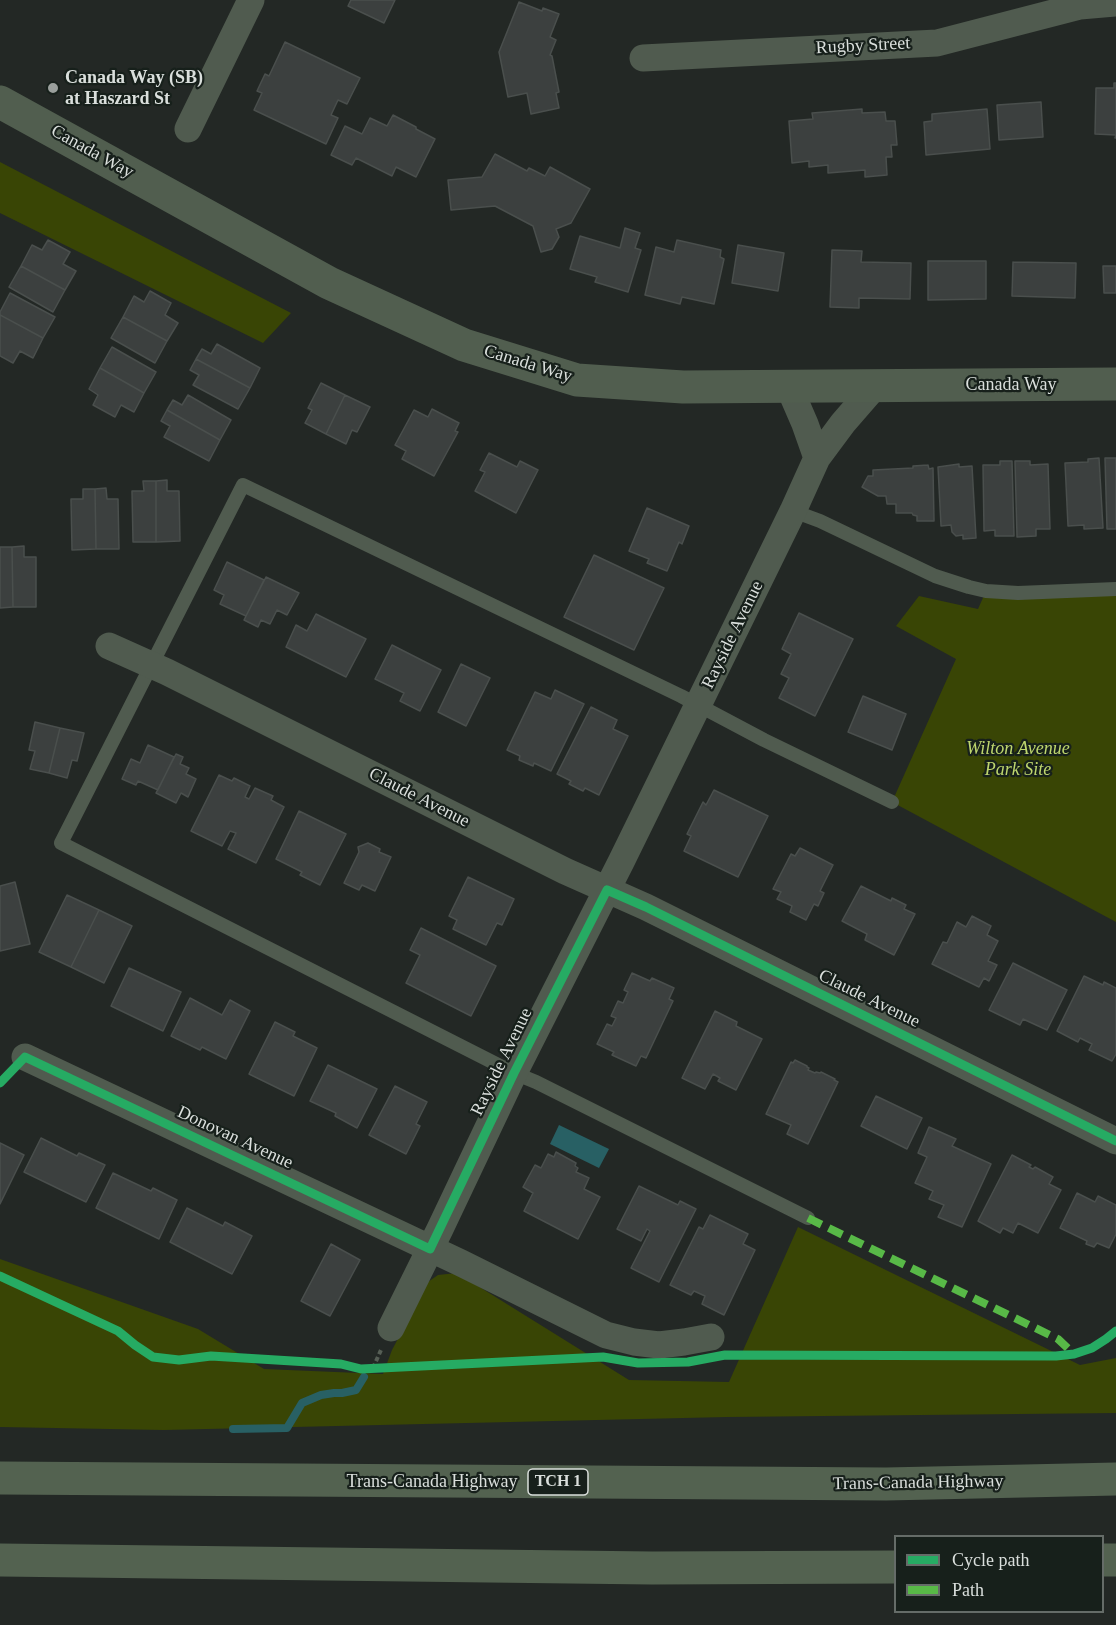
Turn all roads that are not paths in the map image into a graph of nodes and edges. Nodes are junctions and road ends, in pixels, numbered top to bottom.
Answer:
1 (251, 0) edge
2 (1080, 3) edge
3 (1116, 3) edge
4 (643, 58) dead end
5 (0, 102) edge
6 (188, 129) dead end
7 (1116, 384) edge
8 (876, 385) junction
9 (789, 387) junction
10 (817, 458) junction
11 (793, 511) junction
12 (1116, 589) edge
13 (109, 646) dead end
14 (152, 664) junction
15 (698, 705) junction
16 (892, 802) dead end
17 (607, 890) junction
18 (25, 1057) dead end
19 (514, 1073) junction
20 (1116, 1141) edge
21 (808, 1218) dead end
22 (430, 1249) junction
23 (391, 1328) dead end
24 (711, 1337) dead end
25 (0, 1478) edge
26 (1116, 1479) edge
27 (0, 1560) edge
28 (894, 1566) edge

1 - 6 street
2 - 3 street, Rugby Street
2 - 4 street, Rugby Street
5 - 9 main road, Canada Way
7 - 8 main road, Canada Way
8 - 9 main road, Canada Way
8 - 10 street, Rayside Avenue
9 - 10 street
10 - 11 street, Rayside Avenue
11 - 12 lane
11 - 15 street, Rayside Avenue
13 - 14 street, Claude Avenue
14 - 15 lane
14 - 17 street, Claude Avenue
14 - 19 lane
15 - 16 lane
15 - 17 street, Rayside Avenue
17 - 19 street, Rayside Avenue
17 - 20 street, Claude Avenue
18 - 22 street, Donovan Avenue
19 - 21 lane
19 - 22 street, Rayside Avenue
22 - 23 street, Rayside Avenue
22 - 24 street, Donovan Avenue
25 - 26 highway, Trans-Canada Highway / TCH 1
27 - 28 highway

